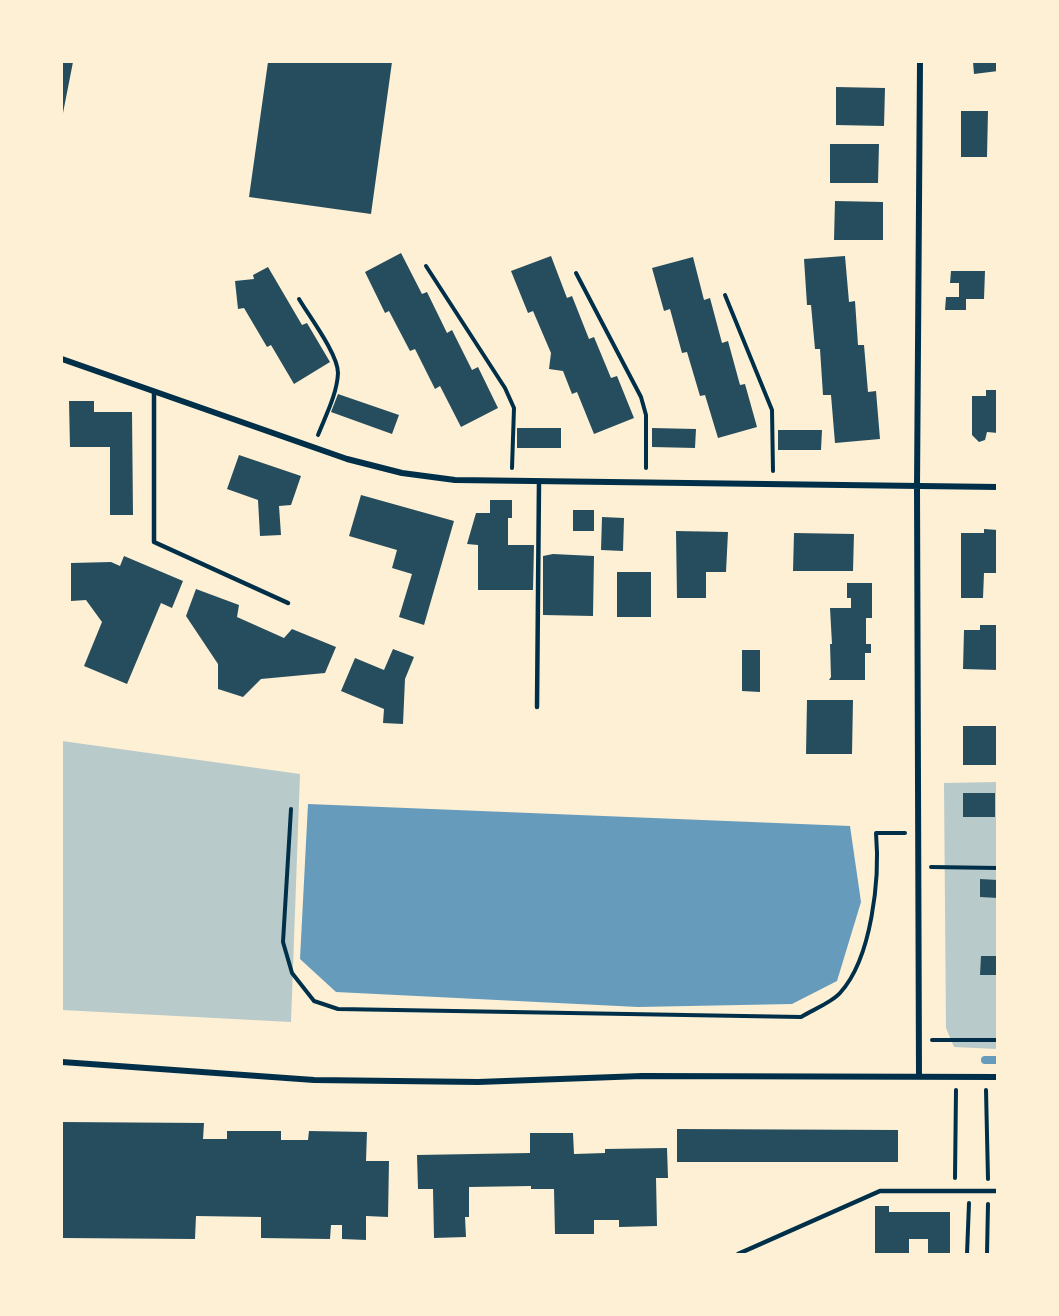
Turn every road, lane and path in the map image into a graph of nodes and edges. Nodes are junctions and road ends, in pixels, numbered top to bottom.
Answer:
1 (920, 62) edge
2 (426, 266) dead end
3 (576, 273) dead end
4 (725, 295) dead end
5 (299, 299) dead end
6 (62, 359) edge
7 (154, 391) junction
8 (314, 447) junction
9 (512, 481) junction
10 (539, 481) junction
11 (646, 483) junction
12 (772, 484) junction
13 (917, 487) junction
14 (998, 487) edge
15 (288, 603) dead end
16 (537, 707) dead end
17 (291, 809) dead end
18 (918, 833) junction
19 (918, 867) junction
20 (998, 868) edge
21 (919, 1040) junction
22 (998, 1040) edge
23 (62, 1062) edge
24 (919, 1076) junction
25 (956, 1077) junction
26 (986, 1077) junction
27 (998, 1077) edge
28 (989, 1190) junction
29 (955, 1191) junction
30 (969, 1191) junction
31 (998, 1191) edge
32 (738, 1254) edge
33 (967, 1254) edge
34 (987, 1254) edge

1 - 13 street
2 - 9 path
3 - 11 path
4 - 12 path
5 - 8 path
6 - 7 street
7 - 8 street
7 - 15 lane
8 - 9 street
9 - 10 street
10 - 11 street
10 - 16 lane
11 - 12 street
12 - 13 street
13 - 14 street
13 - 18 street
17 - 18 path
18 - 19 street
19 - 20 path
19 - 21 street
21 - 22 path
21 - 24 street
23 - 24 street
24 - 25 street
25 - 26 street
25 - 29 path
26 - 27 street
26 - 28 path
28 - 30 lane
28 - 31 lane
28 - 34 path
29 - 30 lane
29 - 32 lane
30 - 33 path

